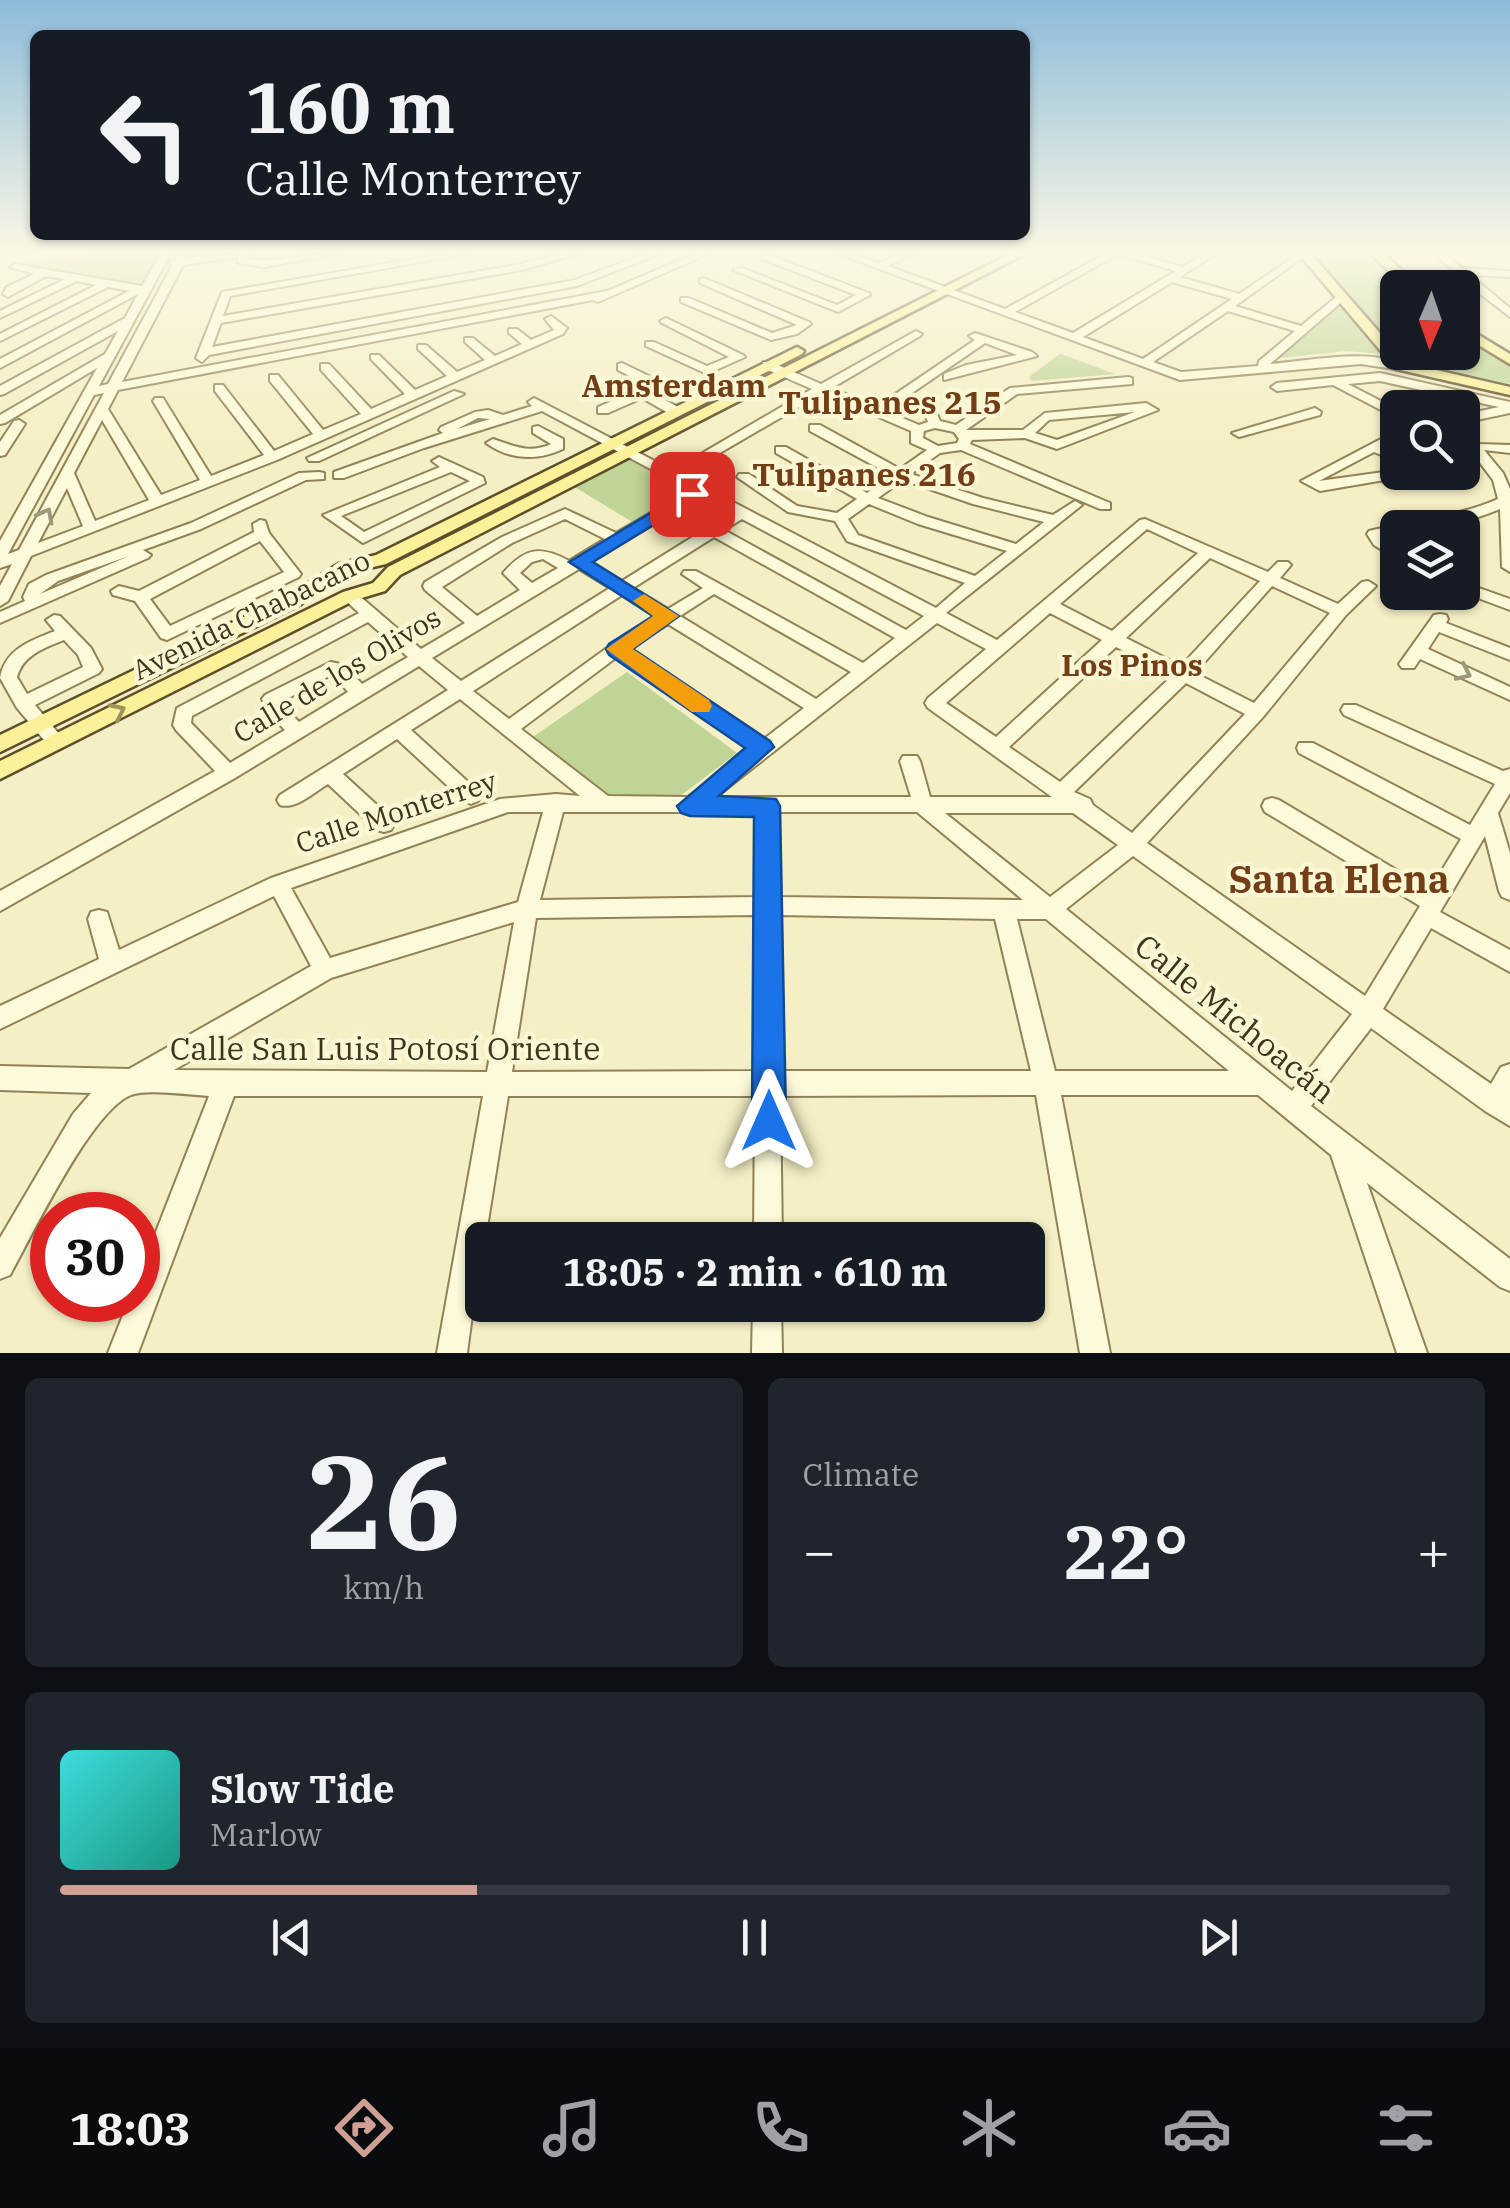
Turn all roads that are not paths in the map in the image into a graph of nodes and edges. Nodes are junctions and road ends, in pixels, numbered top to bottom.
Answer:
1 (43, 316) edge
2 (81, 316) edge
3 (130, 316) edge
4 (150, 316) edge
5 (216, 316) edge
6 (242, 316) edge
7 (398, 316) edge
8 (488, 316) edge
9 (724, 316) edge
10 (786, 316) edge
11 (868, 316) edge
12 (897, 316) edge
13 (1017, 316) edge
14 (1108, 316) edge
15 (1213, 316) edge
16 (1257, 316) edge
17 (1320, 316) edge
18 (1356, 316) edge
19 (127, 321) junction
20 (214, 321) junction
21 (666, 321) dead end
22 (556, 324) dead end
23 (1303, 330) junction
24 (513, 331) dead end
25 (793, 332) junction
26 (916, 334) dead end
27 (1074, 337) junction
28 (0, 338) edge
29 (469, 340) dead end
30 (1480, 341) edge
31 (816, 342) junction
32 (1380, 343) edge
33 (650, 344) dead end
34 (530, 345) junction
35 (422, 347) dead end
36 (204, 352) junction
37 (108, 357) junction
38 (375, 357) dead end
39 (1510, 360) edge
40 (494, 361) junction
41 (1146, 362) junction
42 (1380, 362) edge
43 (0, 364) edge
44 (726, 365) junction
45 (767, 365) junction
46 (1264, 366) junction
47 (325, 367) dead end
48 (622, 367) dead end
49 (1417, 370) edge
50 (196, 373) junction
51 (783, 373) junction
52 (748, 374) junction
53 (274, 378) dead end
54 (456, 378) junction
55 (1123, 378) dead end
56 (1332, 380) junction
57 (220, 388) dead end
58 (823, 388) junction
59 (0, 391) edge
60 (88, 392) junction
61 (642, 393) junction
62 (458, 394) dead end
63 (414, 396) junction
64 (906, 398) junction
65 (106, 401) junction
66 (160, 401) dead end
67 (1509, 404) edge
68 (0, 405) edge
69 (1380, 405) edge
70 (80, 406) junction
71 (603, 410) dead end
72 (675, 410) junction
73 (1480, 412) edge
74 (414, 414) junction
75 (369, 415) junction
76 (19, 416) junction
77 (0, 420) edge
78 (503, 422) junction
79 (815, 428) dead end
80 (918, 429) junction
81 (444, 430) junction
82 (954, 432) junction
83 (1239, 433) dead end
84 (1026, 434) junction
85 (321, 436) junction
86 (611, 442) junction
87 (493, 443) dead end
88 (1380, 443) edge
89 (419, 445) junction
90 (340, 446) junction
91 (1373, 446) junction
92 (82, 448) junction
93 (1480, 448) edge
94 (1510, 448) edge
95 (515, 449) junction
96 (932, 449) junction
97 (1380, 449) edge
98 (58, 450) junction
99 (781, 450) dead end
100 (630, 451) junction
101 (0, 452) edge
102 (1480, 454) edge
103 (539, 455) junction
104 (272, 457) junction
105 (314, 458) dead end
106 (599, 458) junction
107 (368, 464) junction
108 (689, 465) dead end
109 (564, 467) junction
110 (897, 473) junction
111 (68, 474) junction
112 (339, 476) dead end
113 (1380, 477) edge
114 (744, 478) dead end
115 (1507, 481) edge
116 (209, 483) junction
117 (700, 492) junction
118 (862, 499) junction
119 (1507, 500) junction
120 (251, 502) dead end
121 (158, 503) junction
122 (436, 503) junction
123 (1075, 505) dead end
124 (1105, 506) dead end
125 (1480, 512) edge
126 (740, 513) junction
127 (460, 517) junction
128 (837, 517) junction
129 (1055, 520) junction
130 (484, 524) junction
131 (1509, 524) edge
132 (91, 528) junction
133 (714, 530) junction
134 (616, 539) junction
135 (506, 541) junction
136 (1016, 550) junction
137 (1208, 551) junction
138 (25, 554) junction
139 (0, 555) edge
140 (527, 558) junction
141 (0, 563) edge
142 (387, 565) junction
143 (574, 565) junction
144 (1510, 567) edge
145 (1276, 572) junction
146 (690, 574) dead end
147 (977, 582) junction
148 (1368, 586) dead end
149 (715, 587) junction
150 (623, 589) junction
151 (531, 590) junction
152 (120, 591) dead end
153 (1480, 593) edge
154 (349, 596) junction
155 (141, 598) junction
156 (0, 601) edge
157 (236, 601) junction
158 (1510, 605) edge
159 (1050, 606) junction
160 (939, 612) junction
161 (1340, 612) junction
162 (370, 614) junction
163 (668, 616) junction
164 (0, 618) edge
165 (248, 622) junction
166 (477, 624) junction
167 (906, 638) junction
168 (1116, 639) junction
169 (998, 648) junction
170 (617, 649) junction
171 (1510, 654) edge
172 (420, 658) junction
173 (280, 662) junction
174 (861, 670) junction
175 (1183, 675) junction
176 (301, 682) junction
177 (460, 690) junction
178 (359, 693) junction
179 (1510, 694) edge
180 (23, 703) junction
181 (816, 707) junction
182 (1350, 710) dead end
183 (1257, 712) junction
184 (40, 722) junction
185 (509, 728) junction
186 (398, 729) junction
187 (297, 731) junction
188 (56, 741) junction
189 (0, 744) edge
190 (762, 747) junction
191 (998, 748) junction
192 (1306, 748) dead end
193 (910, 762) dead end
194 (0, 770) edge
195 (228, 773) junction
196 (330, 774) junction
197 (1509, 779) edge
198 (1062, 792) junction
199 (471, 796) dead end
200 (287, 800) dead end
201 (556, 802) junction
202 (601, 802) junction
203 (1083, 805) junction
204 (690, 806) junction
205 (767, 806) junction
206 (922, 806) junction
207 (1272, 806) dead end
208 (1489, 814) junction
209 (384, 824) dead end
210 (1474, 836) junction
211 (1133, 845) junction
212 (278, 884) junction
213 (1510, 891) edge
214 (0, 902) edge
215 (766, 906) junction
216 (527, 908) junction
217 (1431, 909) junction
218 (1004, 910) junction
219 (1049, 910) junction
220 (99, 918) dead end
221 (1510, 962) edge
222 (112, 963) junction
223 (325, 970) junction
224 (1368, 1012) junction
225 (0, 1018) edge
226 (1510, 1076) edge
227 (0, 1078) edge
228 (130, 1081) junction
229 (499, 1081) junction
230 (769, 1081) junction
231 (1046, 1083) junction
232 (1264, 1083) junction
233 (226, 1084) junction
234 (1294, 1108) junction
235 (1502, 1108) edge
236 (1341, 1147) junction
237 (768, 1222) edge
238 (0, 1264) edge
239 (1510, 1277) edge
240 (767, 1322) edge
241 (123, 1353) edge
242 (452, 1353) edge
243 (767, 1353) edge
244 (1095, 1353) edge
245 (1412, 1353) edge

1 - 28 street
2 - 43 street
3 - 19 street
4 - 65 street
5 - 20 street
6 - 20 street
7 - 36 street
8 - 50 street
9 - 25 street
10 - 25 street
11 - 31 main road, Avenida Chabacano
12 - 51 main road, Avenida Chabacano
13 - 27 street
14 - 27 street
15 - 41 street
16 - 23 street
17 - 23 street
18 - 32 main road
19 - 37 street
19 - 59 street
20 - 36 street
21 - 44 street
22 - 34 street
23 - 46 street
24 - 34 street
25 - 31 street
26 - 58 street
27 - 41 street
29 - 40 street
30 - 39 main road
31 - 45 main road, Avenida Chabacano
33 - 44 street
34 - 40 street
35 - 54 street
36 - 50 street
37 - 60 street
37 - 76 street
38 - 63 street
40 - 54 street
41 - 46 street
42 - 46 street
44 - 52 street
45 - 51 street
45 - 52 main road, Avenida Chabacano
47 - 75 street
48 - 61 street
49 - 67 main road
50 - 65 street
51 - 58 street
51 - 100 main road, Avenida Chabacano
52 - 72 main road, Avenida Chabacano
53 - 85 street
54 - 63 street
55 - 82 street
56 - 67 street
56 - 69 street
56 - 83 street
57 - 104 street
58 - 80 street
58 - 108 street
60 - 65 street
60 - 70 street
61 - 71 street
61 - 72 street
62 - 74 street
63 - 75 street
64 - 64 street
64 - 82 street
65 - 70 street
65 - 92 street
65 - 121 street
66 - 116 street
67 - 73 street
68 - 76 street
70 - 98 street
72 - 86 main road, Avenida Chabacano
74 - 81 street
74 - 90 street
75 - 85 street
76 - 77 street
76 - 101 street
78 - 81 street
78 - 86 street
78 - 89 street
79 - 110 street
80 - 82 street
80 - 96 street
81 - 89 street
82 - 84 street
82 - 96 street
82 - 124 street
84 - 84 street
85 - 104 street
86 - 100 street
86 - 106 main road, Avenida Chabacano
87 - 95 street
88 - 91 street
89 - 107 street
90 - 105 street
90 - 107 street
91 - 97 street
91 - 113 street
92 - 98 street
92 - 111 street
93 - 94 street
95 - 103 street
95 - 103 street
96 - 110 street
98 - 139 street
99 - 118 street
100 - 106 main road, Avenida Chabacano
100 - 117 street
102 - 115 street
103 - 109 street
104 - 116 street
106 - 109 main road, Avenida Chabacano
106 - 130 main road, Avenida Chabacano
107 - 112 street
109 - 127 main road, Avenida Chabacano
110 - 118 street
110 - 129 street
111 - 132 street
138 -> 111 street
114 - 128 street
115 - 119 street
116 - 121 street
117 - 126 street
117 - 134 street, Calle de los Olivos
118 - 128 street
118 - 136 street
119 - 125 street
119 - 131 street
120 - 164 street
121 - 132 street
122 - 122 street
122 - 127 street
123 - 129 street
126 - 133 street
126 - 160 street
127 - 142 main road, Avenida Chabacano
128 - 147 street
129 - 136 street
130 - 135 street
130 - 142 main road, Avenida Chabacano
131 - 144 street
132 - 138 street
133 - 150 street
133 - 167 street
134 - 135 street
134 - 143 street, Calle de los Olivos
135 - 140 street
135 - 166 street
136 - 147 street
137 - 145 street
137 - 159 street
137 - 168 street
138 - 141 street
138 - 156 street
140 - 143 street
140 - 151 street
142 - 154 main road, Avenida Chabacano
142 - 165 main road, Avenida Chabacano
143 - 150 street
143 - 151 street, Calle de los Olivos
145 - 161 street
145 - 175 street
146 - 149 street
147 - 160 street
148 - 161 street
149 - 163 street
149 - 174 street
150 - 163 street
150 - 177 street
151 - 166 street, Calle de los Olivos
152 - 155 street
153 - 158 street
154 - 162 street
188 -> 154 main road, Avenida Chabacano
155 - 157 street
155 - 157 street
157 - 165 street
159 - 168 street
159 - 169 street
160 - 167 street
160 - 169 street
161 - 183 street
162 - 172 street
162 - 173 street
163 - 170 street
163 - 181 street
165 - 184 main road, Avenida Chabacano
166 - 172 street, Calle de los Olivos
167 - 174 street
168 - 175 street
168 - 191 street
169 - 191 street
170 - 185 street
170 - 190 street
171 -> 179 street
172 - 177 street
172 - 178 street, Calle de los Olivos
173 - 176 street
173 - 195 street
174 - 181 street
175 - 183 street
175 - 198 street
176 - 178 street
176 - 187 street
177 - 185 street
177 - 186 street
178 - 187 street, Calle de los Olivos
180 - 180 street
180 - 184 street
181 - 190 street
182 - 197 street
183 - 211 street
184 - 188 street
184 - 189 main road, Avenida Chabacano
185 - 202 street
186 - 196 street
186 - 199 street
187 - 195 street, Calle de los Olivos
188 - 194 main road, Avenida Chabacano
190 - 204 street
191 - 198 street
192 - 210 street
193 - 206 street
195 - 214 street, Calle de los Olivos
196 - 200 street
196 - 209 street
197 - 208 street
198 - 203 street
201 - 202 street, Calle Monterrey
201 - 212 street, Calle Monterrey
201 - 216 street
202 - 204 street, Calle Monterrey
203 - 206 street, Calle Monterrey
203 - 211 street
204 - 205 street, Calle Monterrey
205 - 206 street, Calle Monterrey
205 - 215 street
206 - 219 street, Calle Michoacán
207 - 217 street
208 - 210 street
208 - 213 street
210 - 217 street
211 - 219 street
211 - 224 street
212 - 222 street, Calle Monterrey
212 - 223 street
215 - 216 street
215 - 218 street
215 - 230 street
216 - 223 street
216 - 229 street
217 - 221 street
217 - 224 street
218 - 219 street
218 - 231 street
219 - 232 street, Calle Michoacán
220 - 222 street
222 - 225 street, Calle Monterrey
223 - 228 street
224 - 234 street
224 - 235 street
226 - 235 street
227 - 228 street, Calle San Luis Potosí Oriente
228 - 233 street, Calle San Luis Potosí Oriente
228 - 238 street
229 - 230 street, Calle San Luis Potosí Oriente
229 - 233 street, Calle San Luis Potosí Oriente
229 - 242 street
230 - 231 street, Calle San Luis Potosí Oriente
230 - 237 street
231 - 232 street, Calle San Luis Potosí Oriente
231 - 244 street
232 - 234 street, Calle Michoacán
233 - 241 street
234 - 236 street, Calle Michoacán
236 - 239 street, Calle Michoacán
236 - 245 street
240 - 243 street

